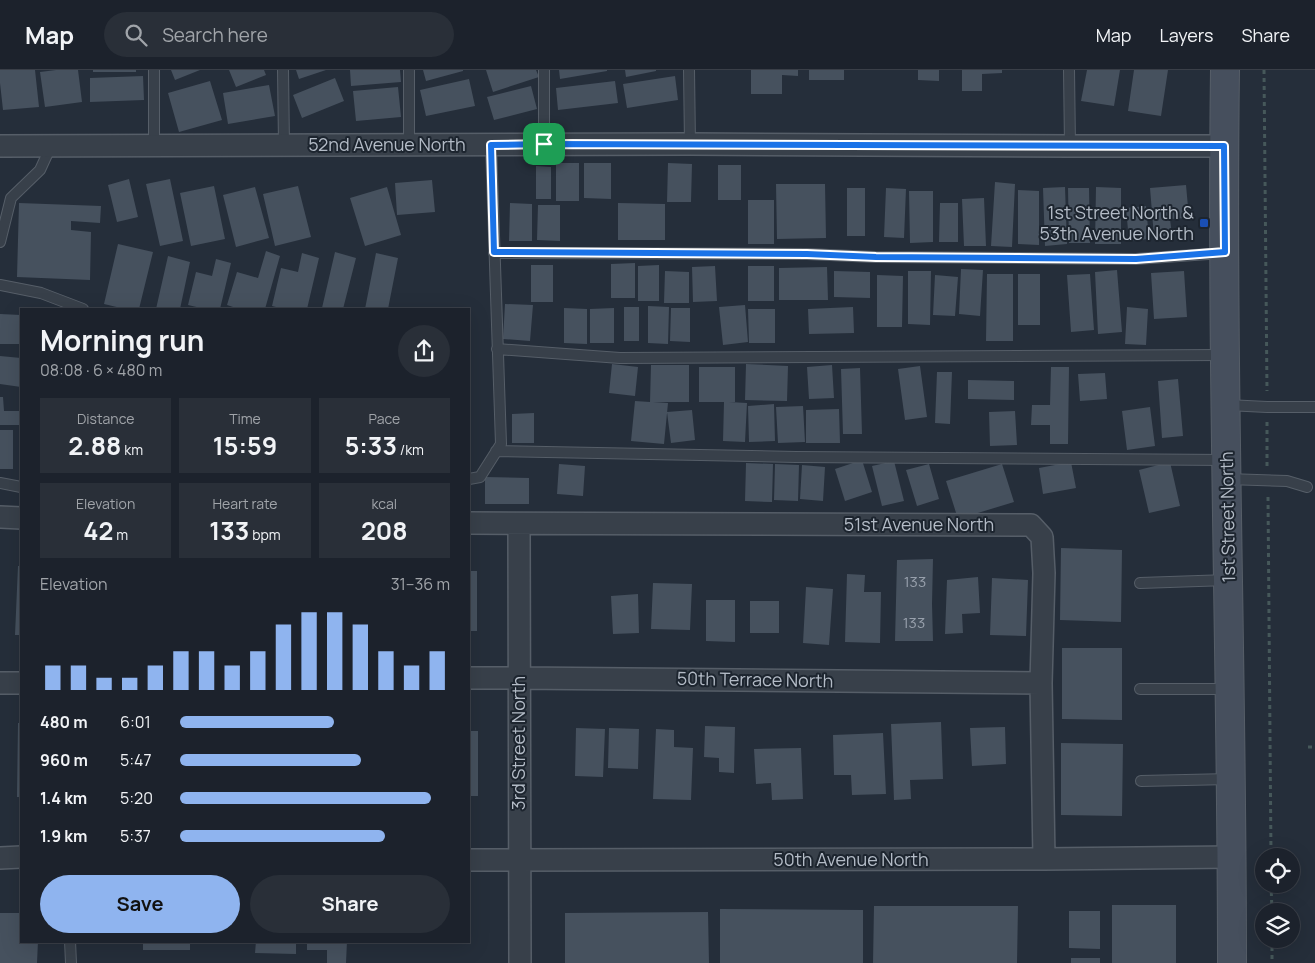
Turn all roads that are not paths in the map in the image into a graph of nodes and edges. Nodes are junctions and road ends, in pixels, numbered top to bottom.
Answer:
1 (154, 70) edge
2 (283, 70) edge
3 (409, 70) edge
4 (544, 70) edge
5 (689, 70) edge
6 (1069, 70) edge
7 (1225, 70) edge
8 (544, 144) junction
9 (690, 144) junction
10 (284, 145) junction
11 (409, 145) junction
12 (491, 145) junction
13 (0, 146) edge
14 (51, 146) junction
15 (154, 146) junction
16 (1070, 146) junction
17 (1224, 146) junction
18 (0, 194) edge
19 (11, 198) junction
20 (0, 242) edge
21 (494, 252) junction
22 (1225, 252) junction
23 (0, 285) edge
24 (79, 308) edge
25 (497, 349) junction
26 (1226, 355) junction
27 (1226, 405) junction
28 (1315, 407) edge
29 (496, 451) junction
30 (1227, 470) junction
31 (470, 479) edge
32 (0, 484) edge
33 (20, 487) edge
34 (1307, 487) dead end
35 (0, 517) edge
36 (20, 518) edge
37 (470, 523) edge
38 (519, 524) junction
39 (1229, 580) junction
40 (1140, 583) dead end
41 (470, 678) edge
42 (519, 678) junction
43 (0, 683) edge
44 (20, 683) edge
45 (1041, 683) junction
46 (1140, 689) dead end
47 (1230, 689) junction
48 (1231, 779) junction
49 (1141, 781) dead end
50 (20, 857) edge
51 (1232, 857) junction
52 (0, 858) edge
53 (1044, 859) junction
54 (470, 860) edge
55 (519, 860) junction
56 (70, 943) edge
57 (71, 963) edge
58 (520, 963) edge
59 (1232, 963) edge

1 - 15 lane
2 - 10 lane
3 - 11 lane
4 - 8 lane
5 - 9 lane
6 - 16 lane
7 - 17 street, 1st Street North
8 - 9 street, 52nd Avenue North
8 - 12 street, 52nd Avenue North
9 - 16 street, 52nd Avenue North
10 - 11 street, 52nd Avenue North
10 - 15 street, 52nd Avenue North
11 - 12 street, 52nd Avenue North
12 - 21 lane
13 - 14 street, 52nd Avenue North
14 - 15 street, 52nd Avenue North
14 - 19 lane
16 - 17 street, 52nd Avenue North
17 - 22 street, 1st Street North
18 - 19 lane
19 - 20 lane
21 - 22 lane
21 - 25 lane
22 - 26 street, 1st Street North
23 - 24 lane
25 - 26 lane
25 - 29 lane
26 - 27 street, 1st Street North
27 - 28 lane
27 - 30 street, 1st Street North
29 - 30 lane
29 - 31 lane
30 - 34 lane
30 - 39 street, 1st Street North
32 - 33 lane
35 - 36 street
37 - 38 street, 51st Avenue North
38 - 42 street, 3rd Street North
38 - 45 street, 51st Avenue North
39 - 40 lane
39 - 47 street, 1st Street North
41 - 42 street, 50th Terrace North
42 - 45 street, 50th Terrace North
42 - 55 street, 3rd Street North
43 - 44 street
45 - 53 street, 51st Avenue North
46 - 47 lane
47 - 48 street, 1st Street North
48 - 49 lane
48 - 51 street, 1st Street North
50 - 52 street
51 - 53 street, 50th Avenue North
51 - 59 street, 1st Street North
53 - 55 street, 50th Avenue North
54 - 55 street, 50th Avenue North
55 - 58 street, 3rd Street North
56 - 57 lane

